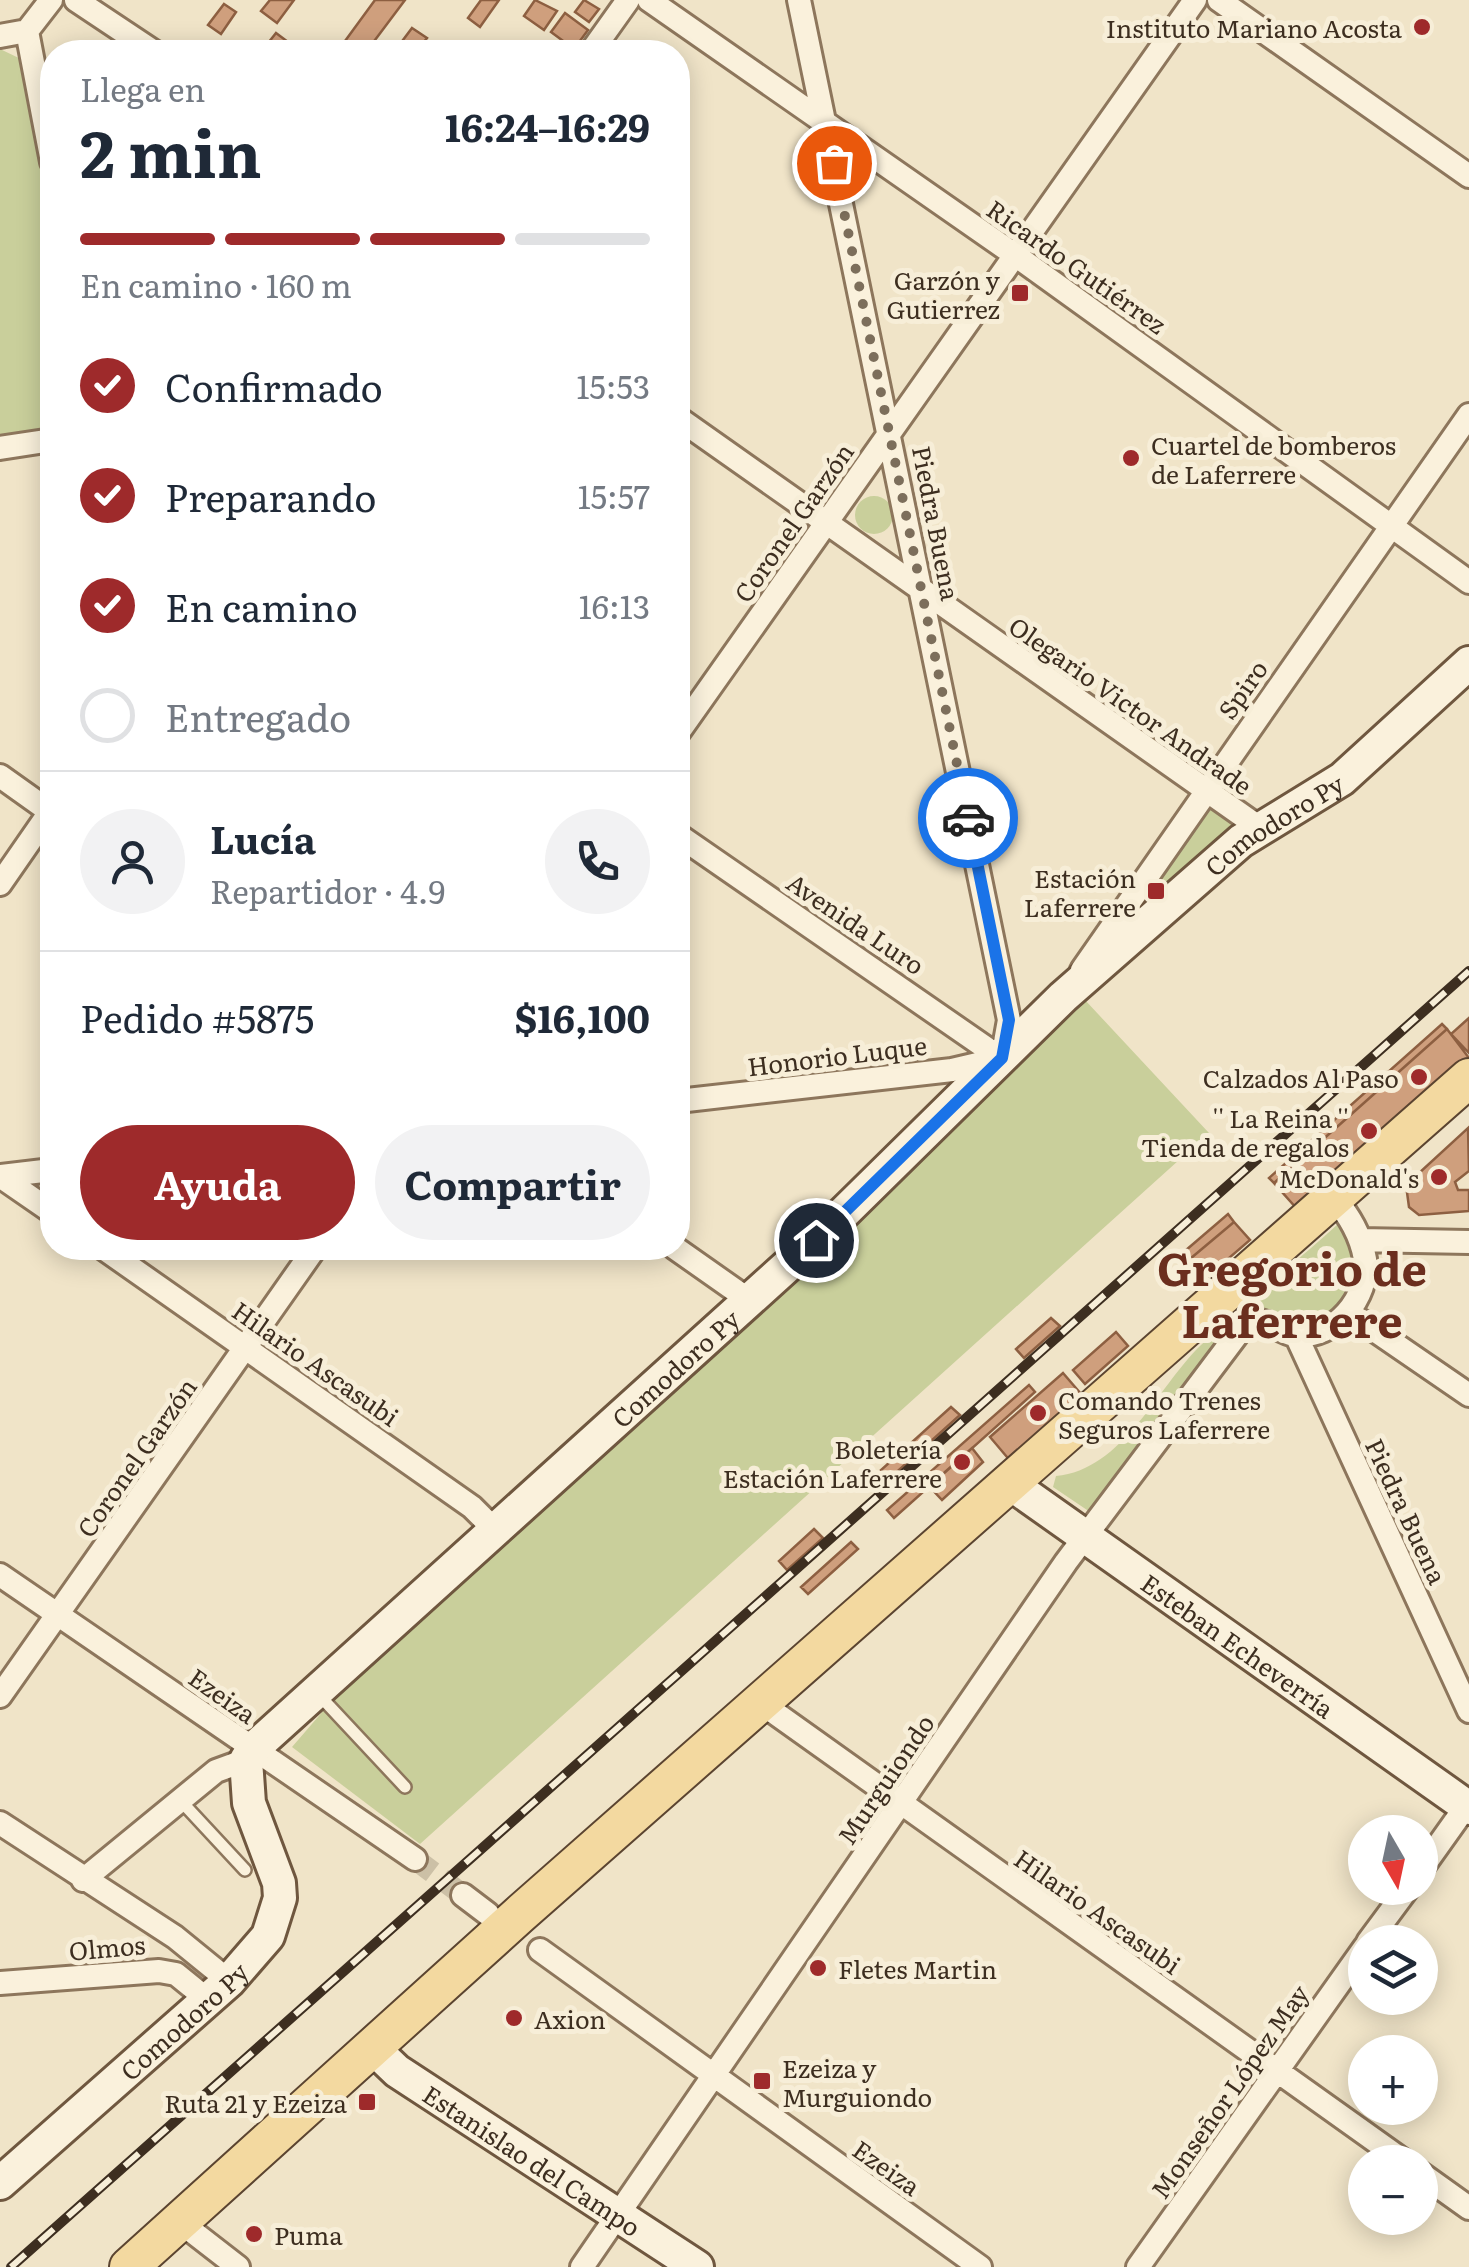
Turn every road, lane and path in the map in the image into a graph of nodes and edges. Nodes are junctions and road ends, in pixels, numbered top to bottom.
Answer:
1 (50, 0) edge
2 (76, 0) edge
3 (628, 0) edge
4 (649, 0) edge
5 (799, 0) edge
6 (1194, 0) edge
7 (1219, 0) edge
8 (28, 31) junction
9 (0, 36) edge
10 (136, 40) edge
11 (600, 40) edge
12 (40, 96) edge
13 (826, 125) junction
14 (1469, 176) edge
15 (1015, 255) junction
16 (1469, 415) edge
17 (690, 427) edge
18 (891, 431) junction
19 (40, 442) edge
20 (0, 448) edge
21 (825, 523) junction
22 (1392, 525) junction
23 (1469, 582) edge
24 (923, 594) junction
25 (1469, 664) edge
26 (690, 716) edge
27 (0, 776) edge
28 (1203, 790) junction
29 (40, 803) edge
30 (40, 828) edge
31 (1260, 828) junction
32 (690, 843) edge
33 (0, 884) edge
34 (1063, 996) junction
35 (1002, 1058) junction
36 (1469, 1078) edge
37 (690, 1100) edge
38 (40, 1171) edge
39 (0, 1176) edge
40 (1334, 1198) junction
41 (40, 1204) edge
42 (1360, 1240) junction
43 (1469, 1242) edge
44 (690, 1259) edge
45 (120, 1260) edge
46 (307, 1260) edge
47 (749, 1300) junction
48 (1348, 1312) junction
49 (1296, 1335) junction
50 (246, 1347) junction
51 (1469, 1395) edge
52 (1008, 1482) junction
53 (494, 1529) junction
54 (1086, 1536) junction
55 (0, 1575) edge
56 (60, 1616) junction
57 (316, 1692) junction
58 (0, 1696) edge
59 (762, 1703) junction
60 (1469, 1711) edge
61 (249, 1754) junction
62 (405, 1787) dead end
63 (180, 1800) junction
64 (1468, 1805) edge
65 (901, 1806) junction
66 (0, 1823) edge
67 (1438, 1846) edge
68 (414, 1859) tunnel mouth
69 (245, 1870) dead end
70 (83, 1880) junction
71 (462, 1895) tunnel mouth
72 (504, 1914) junction
73 (540, 1950) dead end
74 (1348, 1972) edge
75 (0, 1984) edge
76 (219, 1990) junction
77 (373, 2048) junction
78 (1276, 2072) junction
79 (712, 2078) junction
80 (1381, 2145) edge
81 (0, 2184) edge
82 (1438, 2186) edge
83 (1469, 2208) edge
84 (616, 2214) junction
85 (180, 2222) junction
86 (129, 2267) edge
87 (238, 2267) edge
88 (582, 2267) edge
89 (697, 2267) edge
90 (980, 2267) edge
91 (1138, 2267) edge

1 - 8 street
2 - 10 street
3 - 11 street
4 - 13 street, Ricardo Gutiérrez
5 - 13 street, Piedra Buena
6 - 15 street, Coronel Garzón
7 - 14 street
8 - 9 street
8 - 12 street
13 - 15 street, Ricardo Gutiérrez
13 - 18 street, Piedra Buena
15 - 18 street, Coronel Garzón
15 - 22 street, Ricardo Gutiérrez
16 - 22 street, Spiro
17 - 21 street, Olegario Victor Andrade
18 - 21 street, Coronel Garzón
18 - 24 street, Piedra Buena
19 - 20 street
21 - 24 street, Olegario Victor Andrade
21 - 26 street, Coronel Garzón
22 - 23 street, Ricardo Gutiérrez
22 - 28 street, Spiro
24 - 28 street, Olegario Victor Andrade
24 - 35 street, Piedra Buena
25 - 31 main road, Comodoro Py
27 - 29 street
28 - 31 street, Olegario Victor Andrade
28 - 34 street, Spiro
30 - 33 street
31 - 34 main road, Comodoro Py
32 - 35 street, Avenida Luro
34 - 35 main road, Comodoro Py
35 - 37 street, Honorio Luque
35 - 47 main road, Comodoro Py
36 - 40 main road
38 - 39 street
39 - 41 street
40 - 42 street
40 - 52 main road
42 - 43 street
42 - 48 street
44 - 47 street
45 - 50 street, Hilario Ascasubi
46 - 50 street, Coronel Garzón
47 - 53 main road, Comodoro Py
48 - 49 street
48 - 51 street
49 - 54 street, Murguiondo
49 - 60 street, Piedra Buena
50 - 53 street, Hilario Ascasubi
50 - 56 street, Coronel Garzón
52 - 54 main road, Esteban Echeverría
52 - 59 main road
53 - 57 main road, Comodoro Py
54 - 64 main road, Esteban Echeverría
54 - 65 street, Murguiondo
55 - 56 street, Ezeiza
56 - 58 street, Coronel Garzón
56 - 61 street, Ezeiza
57 - 61 main road, Comodoro Py
57 - 62 lane
59 - 65 street, Hilario Ascasubi
59 - 72 main road
61 - 63 street, Comodoro Py
61 - 68 street, Ezeiza
61 - 76 main road, Comodoro Py
63 - 69 lane
63 - 70 street, Comodoro Py
64 - 67 street
65 - 78 street, Hilario Ascasubi
65 - 79 street, Murguiondo
66 - 70 street
70 - 76 street
71 - 72 street, Ezeiza
72 - 77 main road
72 - 79 street, Ezeiza
73 - 79 street, Ezeiza
74 - 78 street, Monseñor López May
75 - 76 street, Olmos
76 - 81 main road, Comodoro Py
77 - 84 main road, Estanislao del Campo
77 - 85 main road
78 - 80 street, Hilario Ascasubi
78 - 91 street, Monseñor López May
79 - 84 street, Murguiondo
79 - 90 street, Ezeiza
82 - 83 street
84 - 88 street, Murguiondo
84 - 89 main road, Estanislao del Campo
85 - 86 main road
85 - 87 street

